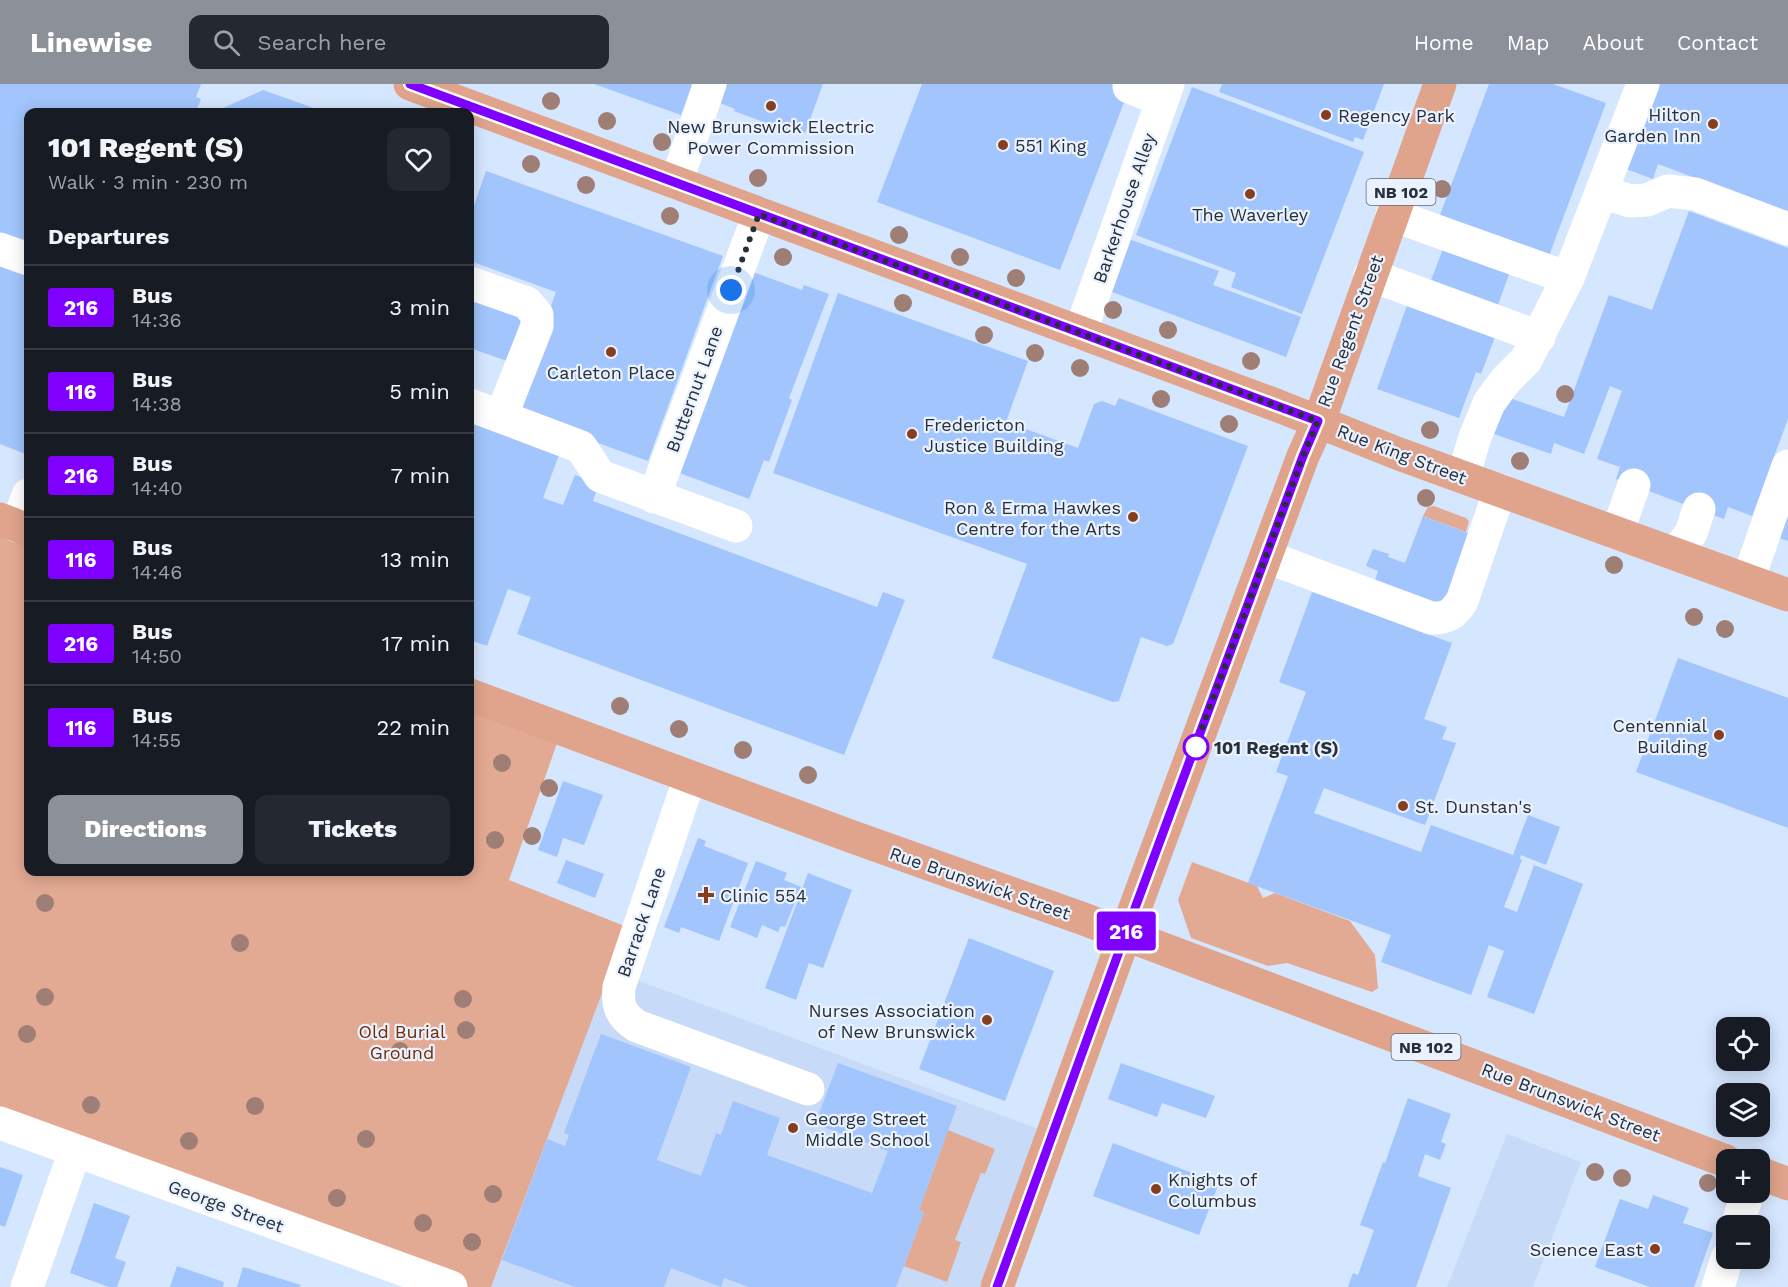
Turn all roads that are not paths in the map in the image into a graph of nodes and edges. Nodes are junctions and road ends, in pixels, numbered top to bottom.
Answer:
1 (410, 84) edge
2 (710, 84) edge
3 (1440, 84) edge
4 (1643, 84) edge
5 (1130, 87) dead end
6 (1165, 92) edge
7 (456, 99) edge
8 (676, 183) junction
9 (1602, 192) junction
10 (759, 214) junction
11 (1392, 215) junction
12 (1788, 229) edge
13 (0, 249) edge
14 (24, 258) edge
15 (1370, 275) junction
16 (1568, 278) junction
17 (474, 283) edge
18 (1080, 333) junction
19 (1539, 337) junction
20 (474, 407) edge
21 (501, 417) junction
22 (1318, 421) junction
23 (1788, 466) edge
24 (1462, 477) junction
25 (1634, 485) dead end
26 (1500, 490) junction
27 (654, 497) junction
28 (24, 504) edge
29 (1699, 509) dead end
30 (15, 525) edge
31 (736, 526) dead end
32 (1617, 533) junction
33 (1675, 554) junction
34 (1267, 557) junction
35 (1748, 580) junction
36 (1788, 595) edge
37 (474, 696) edge
38 (690, 777) junction
39 (1125, 935) junction
40 (808, 1089) dead end
41 (0, 1123) edge
42 (75, 1151) junction
43 (1716, 1157) edge
44 (1770, 1177) edge
45 (1788, 1184) edge
46 (1724, 1269) edge
47 (27, 1287) edge
48 (452, 1287) edge
49 (997, 1287) edge
50 (1718, 1287) edge

1 - 7 main road, Rue King Street
2 - 8 street
3 - 11 main road, Rue Regent Street / NB 102
4 - 9 street
5 - 6 street
6 - 18 street, Barkerhouse Alley
7 - 8 main road, Rue King Street
8 - 10 main road, Rue King Street
9 - 12 street
9 - 16 street
10 - 18 main road, Rue King Street
10 - 27 street, Butternut Lane
11 - 15 main road, Rue Regent Street / NB 102
11 - 16 street
13 - 14 street
15 - 19 street
15 - 22 main road, Rue Regent Street / NB 102
16 - 19 street
17 - 21 street
18 - 22 main road, Rue King Street
19 - 24 street
20 - 21 street
21 - 27 street
22 - 24 main road, Rue King Street
22 - 34 main road, Rue Regent Street / NB 102
23 - 35 street
24 - 26 main road, Rue King Street
25 - 32 street
26 - 32 main road, Rue King Street
26 - 34 street
27 - 31 street
28 - 30 street
29 - 33 street
32 - 33 main road, Rue King Street
33 - 35 main road, Rue King Street
34 - 39 main road, Rue Regent Street / NB 102
35 - 36 main road, Rue King Street
37 - 38 main road, Rue Brunswick Street
38 - 39 main road, Rue Brunswick Street
38 - 40 street, Barrack Lane
39 - 43 main road, Rue Brunswick Street / NB 102
39 - 49 main road, Rue Regent Street
41 - 42 street, George Street
42 - 47 street
42 - 48 street, George Street
44 - 45 main road
46 - 50 street

